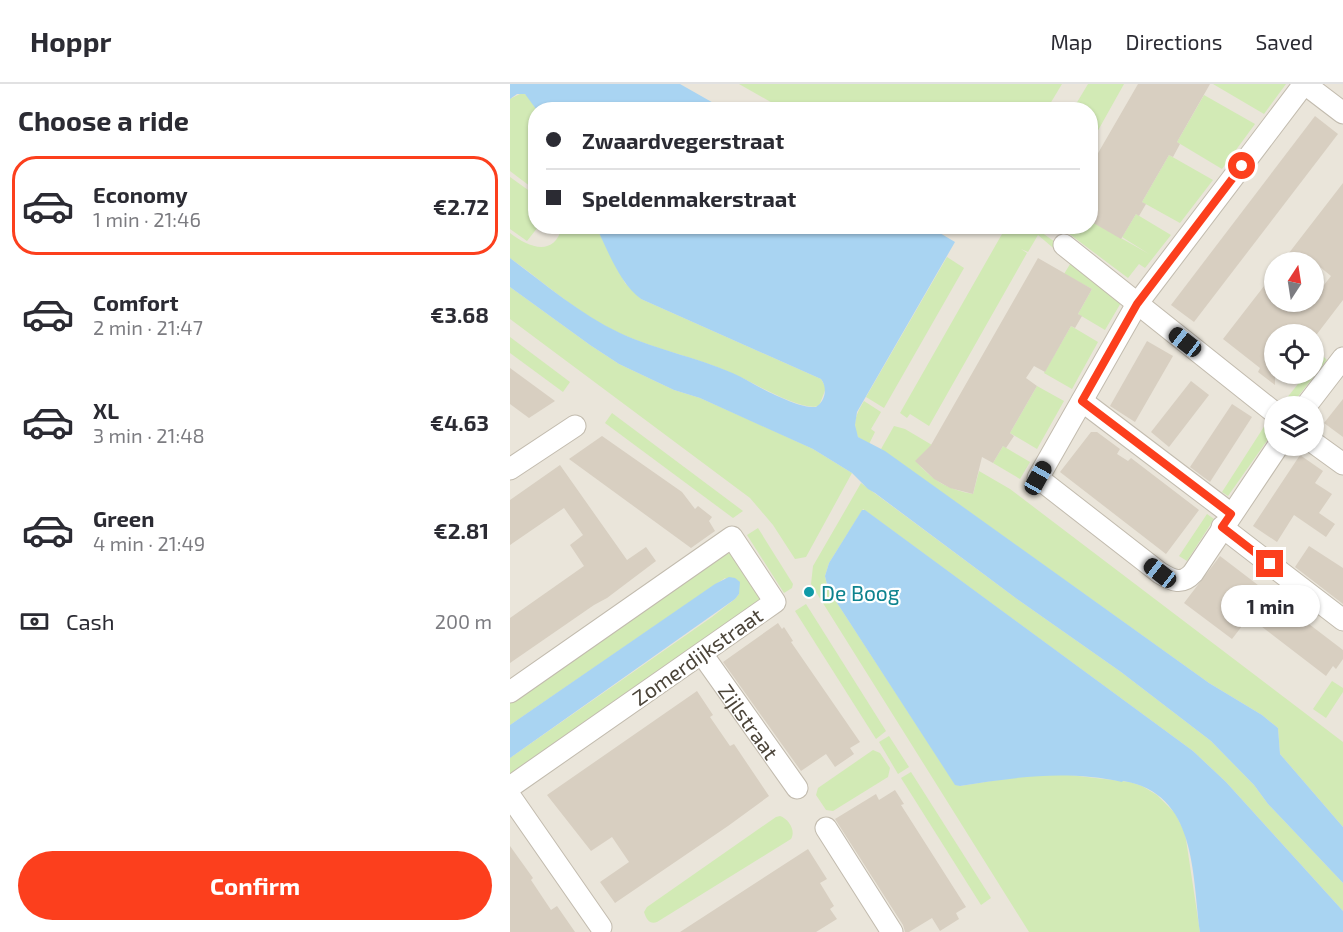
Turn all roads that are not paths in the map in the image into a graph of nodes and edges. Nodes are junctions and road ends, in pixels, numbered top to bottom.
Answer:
1 (1305, 84) edge
2 (1343, 113) edge
3 (1064, 245) dead end
4 (1137, 304) junction
5 (1343, 358) edge
6 (1314, 396) edge
7 (1082, 401) junction
8 (1264, 404) edge
9 (575, 426) dead end
10 (1324, 450) edge
11 (1271, 456) edge
12 (1343, 464) edge
13 (511, 466) edge
14 (1227, 520) junction
15 (1343, 620) edge
16 (702, 654) junction
17 (510, 692) edge
18 (510, 787) edge
19 (797, 788) dead end
20 (510, 796) edge
21 (826, 828) dead end
22 (601, 927) dead end
23 (892, 932) edge

1 - 2 street
1 - 4 street
3 - 4 street
4 - 7 street
4 - 8 street
5 - 6 street
7 - 14 street
7 - 14 street
9 - 13 street
10 - 12 street
11 - 14 street
14 - 15 street
16 - 17 street, Zomerdijkstraat
16 - 18 street, Zomerdijkstraat
16 - 19 street, Zijlstraat
20 - 22 street
21 - 23 street

